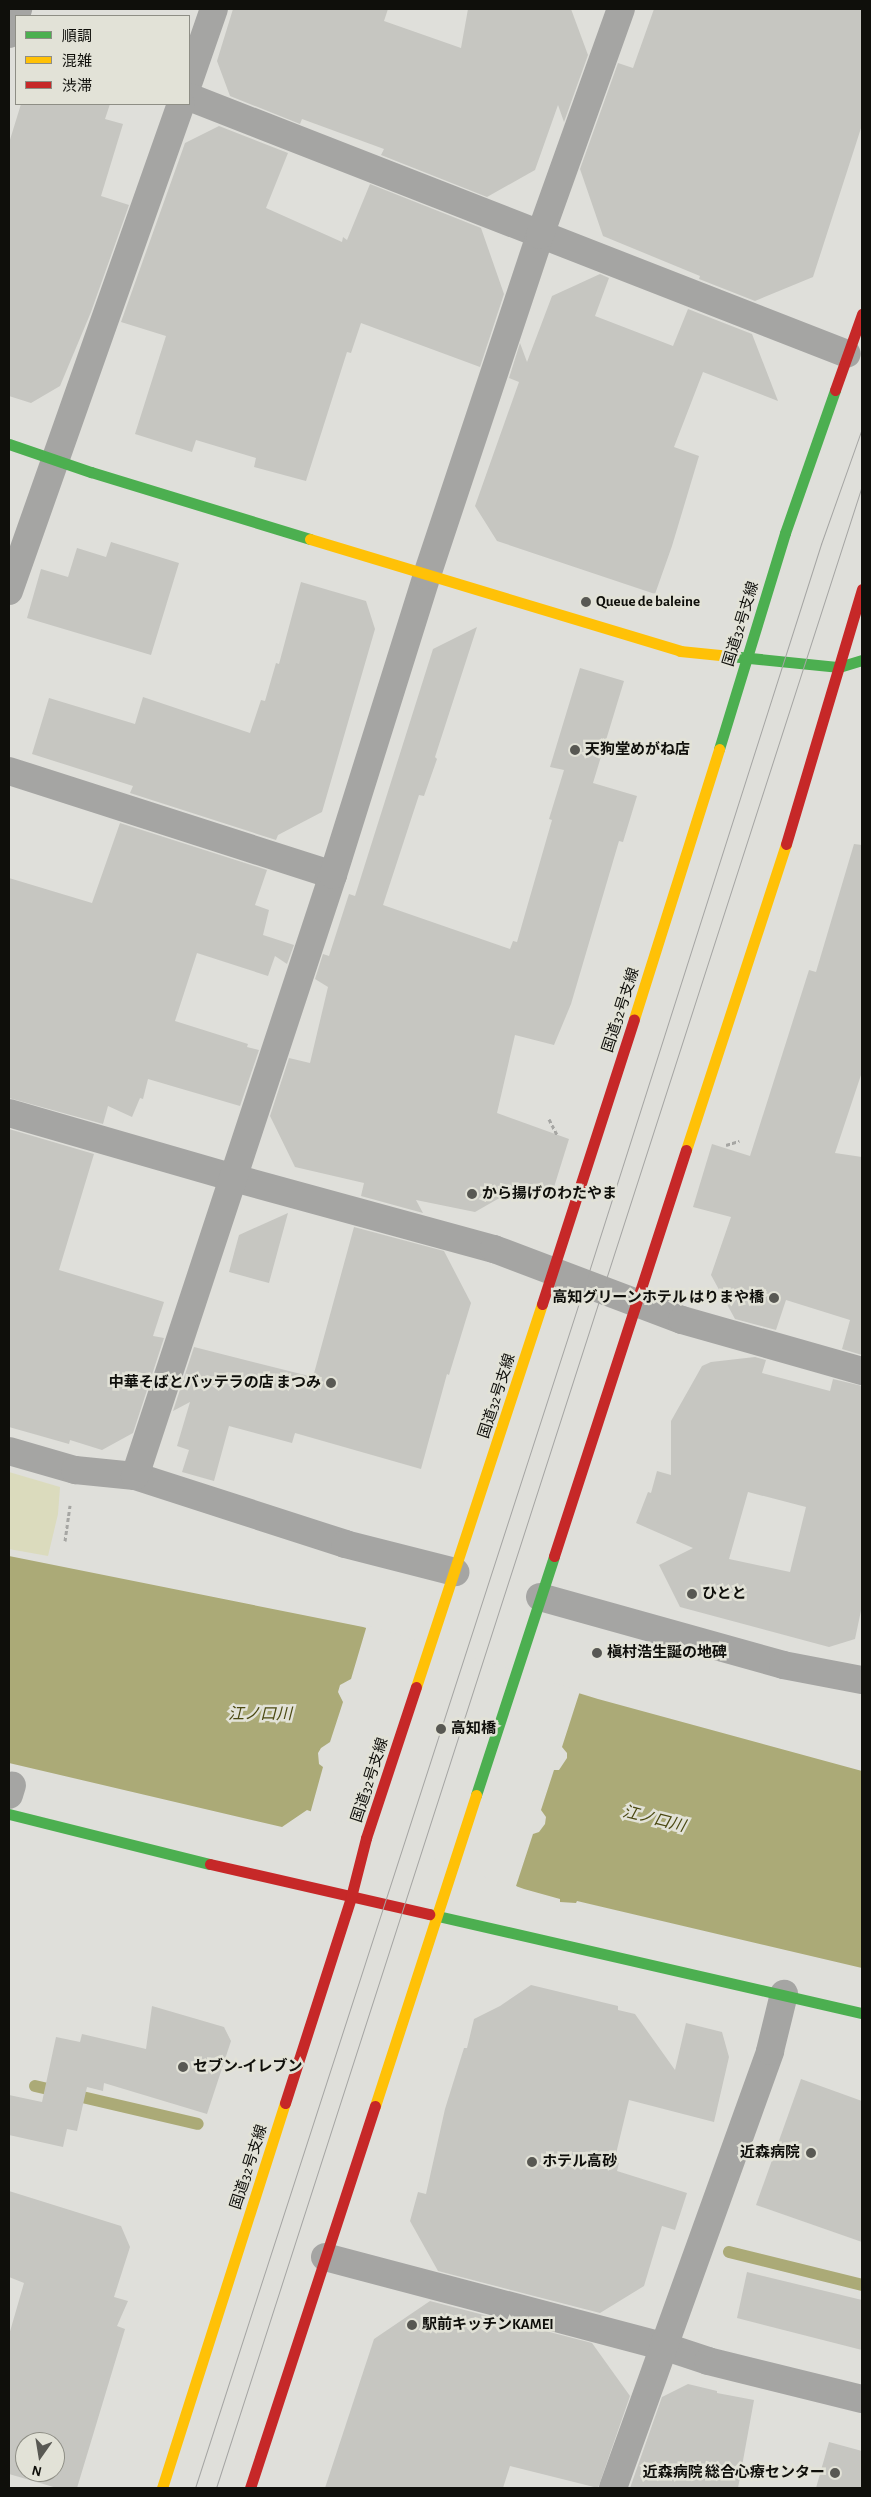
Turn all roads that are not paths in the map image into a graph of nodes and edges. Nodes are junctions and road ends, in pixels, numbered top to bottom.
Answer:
1 (214, 9) edge
2 (621, 9) edge
3 (190, 78) edge
4 (190, 97) edge
5 (181, 105) edge
6 (540, 235) junction
7 (862, 314) edge
8 (847, 354) junction
9 (9, 444) edge
10 (56, 460) junction
11 (427, 575) junction
12 (862, 589) edge
13 (9, 591) edge
14 (746, 658) junction
15 (862, 660) edge
16 (839, 666) junction
17 (855, 675) dead end
18 (9, 771) edge
19 (333, 875) junction
20 (9, 1113) edge
21 (234, 1178) junction
22 (553, 1272) junction
23 (636, 1302) junction
24 (862, 1371) edge
25 (9, 1451) edge
26 (135, 1476) junction
27 (456, 1572) junction
28 (540, 1598) junction
29 (862, 1680) edge
30 (9, 1814) edge
31 (351, 1897) junction
32 (437, 1916) junction
33 (784, 1994) junction
34 (862, 2012) edge
35 (326, 2257) junction
36 (663, 2346) junction
37 (862, 2399) edge
38 (162, 2488) edge
39 (250, 2488) edge
40 (613, 2488) edge

1 - 3 street
2 - 6 street
4 - 6 street
5 - 10 street
6 - 8 street
6 - 11 street
7 - 8 main road, 国道32号支線
8 - 14 main road, 国道32号支線
9 - 10 main road
10 - 11 main road
10 - 13 street
11 - 14 main road
11 - 19 street
12 - 16 main road
14 - 16 main road
14 - 22 main road, 国道32号支線
15 - 16 main road
16 - 17 main road
16 - 23 main road
18 - 19 street
19 - 21 street
20 - 21 street
21 - 22 street
21 - 26 street
22 - 23 street
22 - 27 main road, 国道32号支線
23 - 24 street
23 - 28 main road
25 - 26 street
26 - 27 street
27 - 31 main road, 国道32号支線
28 - 29 street
28 - 32 main road
30 - 31 main road
31 - 32 main road
31 - 38 main road, 国道32号支線
32 - 33 main road
32 - 35 main road
33 - 34 main road
33 - 36 street
35 - 36 street
35 - 39 main road
36 - 37 street
36 - 40 street

